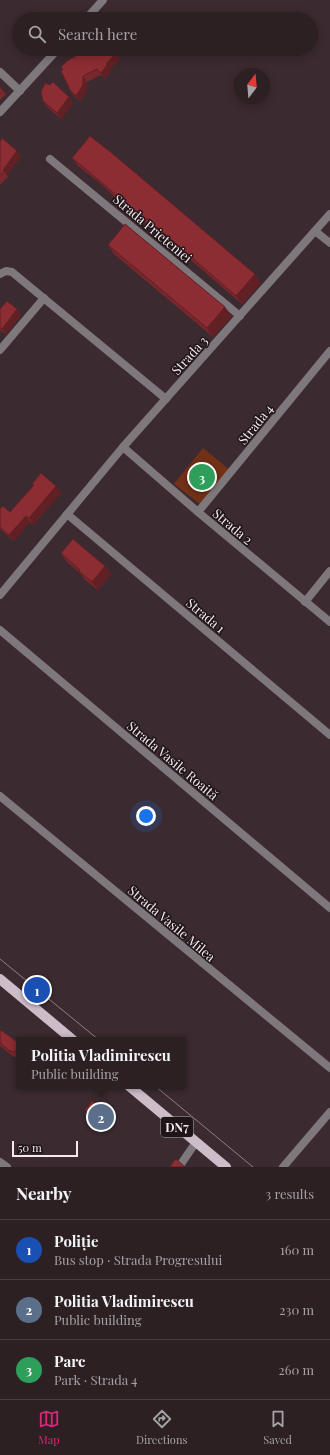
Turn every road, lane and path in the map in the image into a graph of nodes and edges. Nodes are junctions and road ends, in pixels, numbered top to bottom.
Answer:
1 (103, 0) edge
2 (92, 12) edge
3 (52, 56) edge
4 (0, 72) edge
5 (20, 91) junction
6 (0, 112) edge
7 (50, 159) dead end
8 (330, 214) edge
9 (315, 231) junction
10 (330, 243) edge
11 (3, 272) edge
12 (44, 298) junction
13 (240, 316) junction
14 (0, 350) edge
15 (330, 350) edge
16 (166, 399) junction
17 (123, 447) junction
18 (198, 512) junction
19 (67, 514) junction
20 (330, 571) edge
21 (0, 596) edge
22 (306, 602) junction
23 (330, 622) edge
24 (0, 630) edge
25 (330, 735) edge
26 (0, 796) edge
27 (330, 908) edge
28 (1, 982) edge
29 (69, 1037) edge
30 (330, 1068) edge
31 (133, 1089) edge
32 (330, 1112) edge
33 (196, 1142) junction
34 (0, 1162) edge
35 (7, 1167) edge
36 (179, 1167) edge
37 (226, 1167) edge
38 (283, 1167) edge

1 - 2 street
3 - 5 street
4 - 5 street
5 - 6 street
7 - 13 street, Strada Prieteniei
8 - 9 street, Strada 3
9 - 10 street
9 - 13 street, Strada 3
11 - 12 street
12 - 14 street
12 - 16 street
13 - 16 street, Strada 3
15 - 18 street, Strada 4
16 - 17 street, Strada 3
17 - 18 street, Strada 2
17 - 19 street, Strada 3
18 - 22 street, Strada 2
19 - 21 street, Strada 3
19 - 25 street, Strada 1
20 - 22 street
22 - 23 street, Strada 2
24 - 27 street, Strada Vasile Roaită
26 - 30 street, Strada Vasile Milea
28 - 29 main road
31 - 33 main road, DN7
32 - 38 street
33 - 36 street
33 - 37 main road, DN7
34 - 35 street

